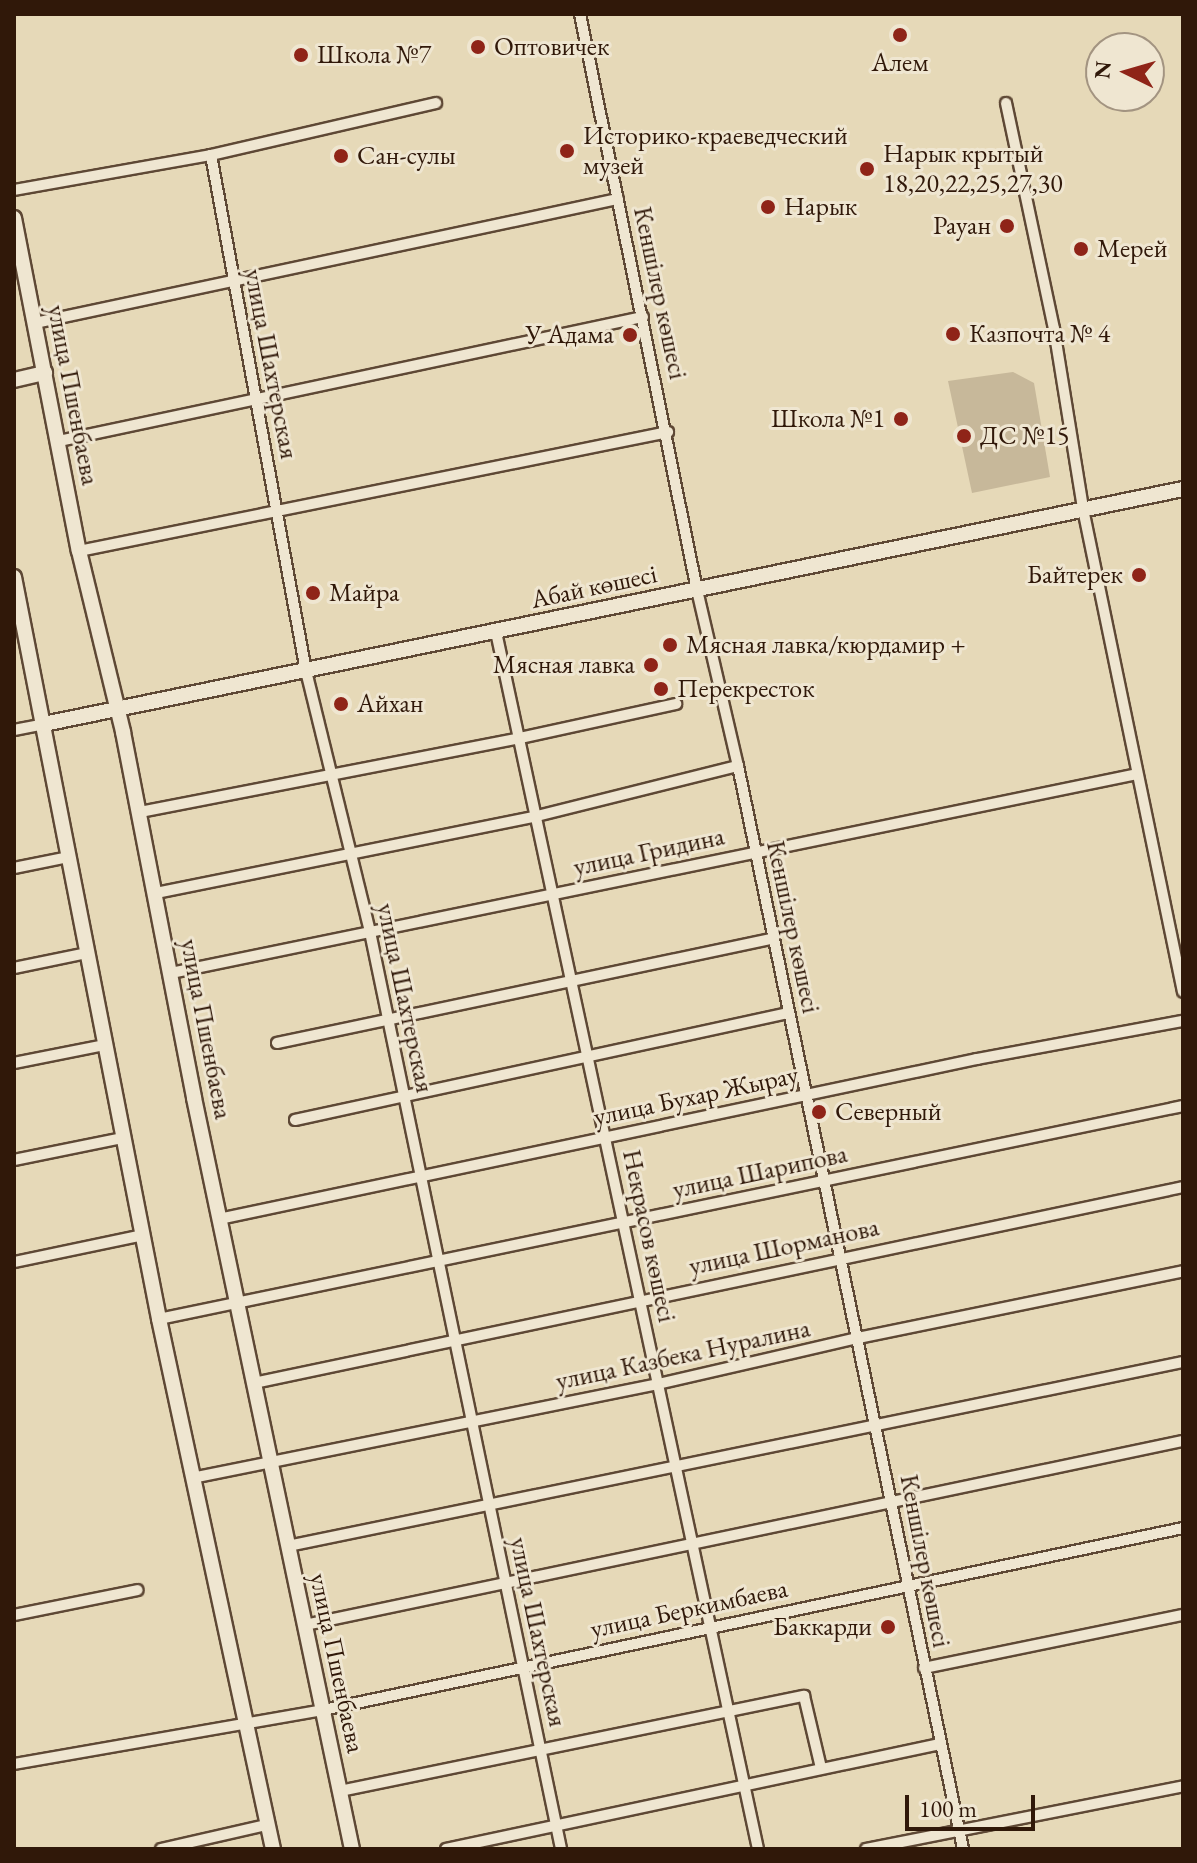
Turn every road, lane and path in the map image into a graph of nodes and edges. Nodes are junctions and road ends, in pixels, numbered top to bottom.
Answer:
1 (580, 14) edge
2 (436, 103) dead end
3 (1006, 103) dead end
4 (211, 155) junction
5 (14, 190) edge
6 (618, 199) junction
7 (14, 218) edge
8 (232, 282) junction
9 (643, 317) junction
10 (35, 323) junction
11 (45, 373) junction
12 (14, 380) edge
13 (255, 397) junction
14 (668, 432) junction
15 (59, 441) junction
16 (1183, 489) edge
17 (1083, 509) junction
18 (278, 513) junction
19 (79, 551) junction
20 (14, 577) edge
21 (697, 590) junction
22 (496, 632) junction
23 (306, 671) junction
24 (676, 704) dead end
25 (118, 709) junction
26 (44, 724) junction
27 (14, 730) edge
28 (520, 738) junction
29 (738, 766) junction
30 (1137, 774) junction
31 (334, 776) junction
32 (140, 812) junction
33 (537, 816) junction
34 (351, 852) junction
35 (755, 853) junction
36 (68, 857) junction
37 (14, 868) edge
38 (156, 893) junction
39 (554, 895) junction
40 (370, 932) junction
41 (771, 939) junction
42 (87, 953) junction
43 (14, 968) edge
44 (171, 973) junction
45 (572, 980) junction
46 (1183, 992) edge
47 (788, 1013) junction
48 (387, 1019) junction
49 (1183, 1021) edge
50 (277, 1043) dead end
51 (105, 1045) junction
52 (588, 1056) junction
53 (14, 1063) edge
54 (404, 1095) junction
55 (805, 1095) junction
56 (1183, 1106) edge
57 (295, 1120) dead end
58 (122, 1138) junction
59 (606, 1138) junction
60 (14, 1160) edge
61 (419, 1179) junction
62 (824, 1181) junction
63 (1183, 1187) edge
64 (219, 1219) junction
65 (624, 1224) junction
66 (143, 1235) junction
67 (841, 1256) junction
68 (14, 1262) edge
69 (437, 1262) junction
70 (1183, 1271) edge
71 (640, 1300) junction
72 (237, 1303) junction
73 (159, 1319) junction
74 (858, 1338) junction
75 (453, 1340) junction
76 (1183, 1362) edge
77 (254, 1383) junction
78 (658, 1384) junction
79 (470, 1423) junction
80 (876, 1425) junction
81 (1183, 1441) edge
82 (271, 1464) junction
83 (676, 1467) junction
84 (192, 1478) junction
85 (891, 1501) junction
86 (488, 1506) junction
87 (1183, 1528) edge
88 (692, 1544) junction
89 (288, 1546) junction
90 (504, 1582) junction
91 (908, 1584) junction
92 (138, 1590) dead end
93 (14, 1615) edge
94 (1183, 1615) edge
95 (305, 1625) junction
96 (710, 1629) junction
97 (521, 1666) junction
98 (924, 1668) junction
99 (323, 1710) junction
100 (728, 1710) junction
101 (246, 1724) junction
102 (940, 1744) junction
103 (540, 1748) junction
104 (14, 1764) edge
105 (821, 1768) junction
106 (744, 1784) junction
107 (1183, 1786) edge
108 (340, 1791) junction
109 (267, 1825) junction
110 (557, 1825) junction
111 (958, 1829) junction
112 (161, 1849) edge
113 (273, 1849) edge
114 (352, 1849) edge
115 (446, 1849) edge
116 (561, 1849) edge
117 (758, 1849) edge
118 (866, 1849) edge
119 (963, 1849) edge

1 - 6 street, Кеншілер көшесі
2 - 4 street
3 - 17 street
4 - 5 street
4 - 8 street, улица Шахтерская
6 - 8 street
6 - 9 street, Кеншілер көшесі
7 - 10 street, улица Пшенбаева
8 - 10 street
8 - 13 street, улица Шахтерская
9 - 13 street
9 - 14 street, Кеншілер көшесі
10 - 11 street, улица Пшенбаева
11 - 12 street
11 - 15 street, улица Пшенбаева
13 - 15 street
13 - 18 street, улица Шахтерская
14 - 18 street
14 - 21 street, Кеншілер көшесі
15 - 19 street, улица Пшенбаева
16 - 17 street, Абай көшесі
17 - 21 street, Абай көшесі
17 - 30 street
18 - 19 street
18 - 23 street, улица Шахтерская
19 - 25 street, улица Пшенбаева
20 - 26 street
21 - 22 street, Абай көшесі
21 - 29 street, Кеншілер көшесі
22 - 23 street, Абай көшесі
22 - 28 street, Некрасов көшесі
23 - 25 street, Абай көшесі
23 - 31 street, улица Шахтерская
24 - 28 street
25 - 26 street, Абай көшесі
25 - 32 street, улица Пшенбаева
26 - 27 street, Абай көшесі
26 - 36 street
28 - 31 street
28 - 33 street, Некрасов көшесі
29 - 33 street
29 - 35 street, Кеншілер көшесі
30 - 35 street, улица Гридина
30 - 46 street
31 - 32 street
31 - 34 street, улица Шахтерская
32 - 38 street, улица Пшенбаева
33 - 34 street
33 - 39 street, Некрасов көшесі
34 - 38 street
34 - 40 street, улица Шахтерская
35 - 39 street, улица Гридина
35 - 41 street, Кеншілер көшесі
36 - 37 street
36 - 42 street
38 - 44 street, улица Пшенбаева
39 - 40 street, улица Гридина
39 - 45 street, Некрасов көшесі
40 - 44 street, улица Гридина
40 - 48 street, улица Шахтерская
41 - 45 street
41 - 47 street, Кеншілер көшесі
42 - 43 street
42 - 51 street
44 - 64 street, улица Пшенбаева
45 - 48 street
45 - 52 street, Некрасов көшесі
47 - 52 street
47 - 55 street, Кеншілер көшесі
48 - 50 street
48 - 54 street, улица Шахтерская
49 - 55 street, улица Бухар Жырау
51 - 53 street
51 - 58 street
52 - 54 street
52 - 59 street, Некрасов көшесі
54 - 57 street
54 - 61 street, улица Шахтерская
55 - 59 street, улица Бухар Жырау
55 - 62 street, Кеншілер көшесі
56 - 62 street, улица Шарипова
58 - 60 street
58 - 66 street
59 - 61 street, улица Бухар Жырау
59 - 65 street, Некрасов көшесі
61 - 64 street, улица Бухар Жырау
61 - 69 street, улица Шахтерская
62 - 65 street, улица Шарипова
62 - 67 street, Кеншілер көшесі
63 - 67 street, улица Шорманова
64 - 72 street, улица Пшенбаева
65 - 69 street, улица Шарипова
65 - 71 street, Некрасов көшесі
66 - 68 street
66 - 73 street
67 - 71 street, улица Шорманова
67 - 74 street, Кеншілер көшесі
69 - 72 street, улица Шарипова
69 - 75 street, улица Шахтерская
70 - 74 street, улица Казбека Нуралина
71 - 75 street, улица Шорманова
71 - 78 street, Некрасов көшесі
72 - 73 street, улица Шарипова
72 - 77 street, улица Пшенбаева
73 - 84 street
74 - 78 street, улица Казбека Нуралина
74 - 80 street, Кеншілер көшесі
75 - 77 street, улица Шорманова
75 - 79 street, улица Шахтерская
76 - 80 street
77 - 82 street, улица Пшенбаева
78 - 79 street, улица Казбека Нуралина
78 - 83 street, Некрасов көшесі
79 - 82 street, улица Казбека Нуралина
79 - 86 street, улица Шахтерская
80 - 83 street
80 - 85 street, Кеншілер көшесі
81 - 85 street
82 - 84 street, улица Казбека Нуралина
82 - 89 street, улица Пшенбаева
83 - 86 street
83 - 88 street, Некрасов көшесі
84 - 101 street
85 - 88 street
85 - 91 street, Кеншілер көшесі
86 - 89 street
86 - 90 street, улица Шахтерская
87 - 91 street, улица Беркимбаева
88 - 90 street
88 - 96 street, Некрасов көшесі
89 - 95 street, улица Пшенбаева
90 - 95 street
90 - 97 street, улица Шахтерская
91 - 96 street, улица Беркимбаева
91 - 98 street, Кеншілер көшесі
92 - 93 street
94 - 98 street
95 - 99 street, улица Пшенбаева
96 - 97 street, улица Беркимбаева
96 - 100 street, Некрасов көшесі
97 - 99 street, улица Беркимбаева
97 - 103 street, улица Шахтерская
98 - 102 street, Кеншілер көшесі
99 - 101 street, улица Беркимбаева
99 - 108 street, улица Пшенбаева
100 - 103 street
100 - 105 street
100 - 106 street, Некрасов көшесі
101 - 104 street, улица Беркимбаева
101 - 109 street
102 - 105 street
102 - 111 street, Кеншілер көшесі
103 - 108 street
103 - 110 street, улица Шахтерская
105 - 106 street
106 - 110 street
106 - 117 street, Некрасов көшесі
107 - 111 street
108 - 114 street, улица Пшенбаева
109 - 112 street
109 - 113 street
110 - 115 street
110 - 116 street, улица Шахтерская
111 - 118 street
111 - 119 street, Кеншілер көшесі

